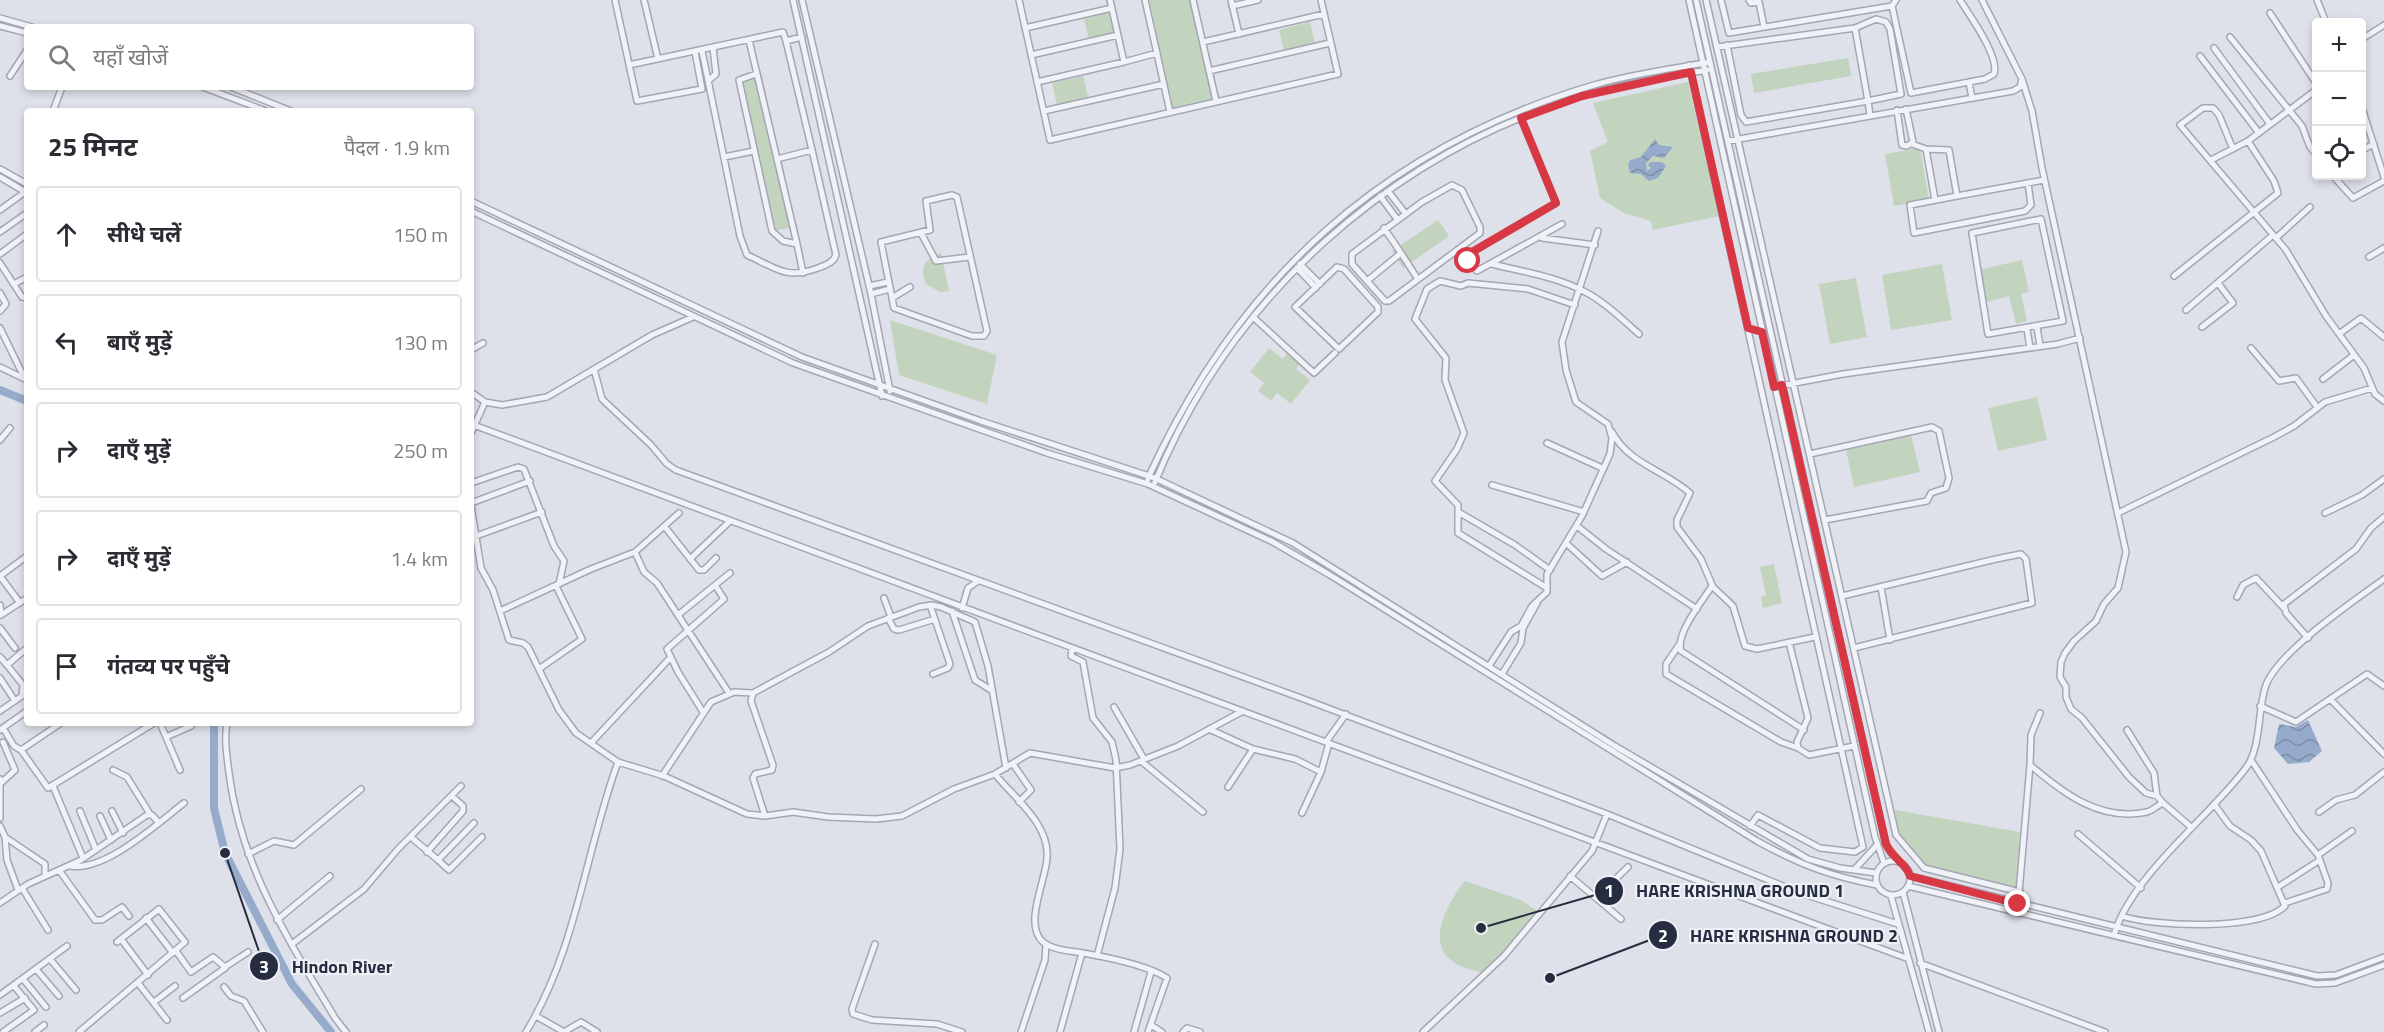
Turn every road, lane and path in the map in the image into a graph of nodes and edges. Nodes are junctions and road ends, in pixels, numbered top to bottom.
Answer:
1 (615, 0) edge
2 (644, 0) edge
3 (793, 0) edge
4 (802, 0) edge
5 (1019, 0) edge
6 (1110, 0) edge
7 (1145, 0) edge
8 (1193, 0) edge
9 (1258, 0) edge
10 (1321, 0) edge
11 (1689, 0) edge
12 (1696, 0) edge
13 (1706, 0) edge
14 (1721, 0) edge
15 (1749, 0) edge
16 (1882, 0) edge
17 (1960, 0) edge
18 (1982, 0) edge
19 (2317, 0) edge
20 (1761, 1) edge
21 (1232, 3) edge
22 (1894, 3) edge
23 (1883, 7) junction
24 (1112, 8) junction
25 (2270, 13) dead end
26 (1324, 14) junction
27 (0, 18) edge
28 (2324, 18) edge
29 (24, 25) edge
30 (2384, 25) edge
31 (0, 26) edge
32 (1764, 27) junction
33 (1025, 28) junction
34 (1855, 28) junction
35 (24, 32) edge
36 (1239, 34) junction
37 (1118, 35) junction
38 (2366, 36) edge
39 (802, 37) junction
40 (2230, 37) dead end
41 (749, 40) junction
42 (786, 41) junction
43 (1203, 42) junction
44 (1330, 43) junction
45 (1727, 45) junction
46 (1717, 47) junction
47 (712, 48) junction
48 (2214, 48) dead end
49 (699, 51) junction
50 (1157, 53) junction
51 (24, 55) edge
52 (1031, 55) junction
53 (2200, 56) dead end
54 (658, 59) junction
55 (1125, 62) junction
56 (629, 65) junction
57 (1689, 65) junction
58 (1707, 66) junction
59 (1209, 71) junction
60 (1691, 72) junction
61 (756, 74) junction
62 (10, 76) dead end
63 (2312, 77) edge
64 (2022, 79) junction
65 (709, 80) junction
66 (1735, 80) junction
67 (1725, 81) junction
68 (1037, 82) junction
69 (1969, 82) junction
70 (1164, 84) junction
71 (61, 90) edge
72 (211, 90) edge
73 (238, 90) edge
74 (2312, 93) edge
75 (1972, 98) junction
76 (1868, 100) junction
77 (1216, 101) junction
78 (53, 108) edge
79 (258, 108) edge
80 (284, 108) edge
81 (1906, 109) junction
82 (1897, 110) junction
83 (1044, 111) junction
84 (2287, 111) junction
85 (1170, 112) junction
86 (1870, 115) junction
87 (1521, 118) junction
88 (2366, 122) edge
89 (2270, 124) junction
90 (2259, 133) junction
91 (1738, 139) junction
92 (1728, 141) junction
93 (2248, 141) junction
94 (1912, 144) junction
95 (2374, 144) junction
96 (2366, 148) edge
97 (1926, 149) junction
98 (2233, 149) junction
99 (2312, 149) edge
100 (812, 150) junction
101 (754, 151) junction
102 (828, 155) junction
103 (724, 157) junction
104 (777, 159) junction
105 (813, 159) junction
106 (2211, 160) junction
107 (0, 169) edge
108 (0, 177) edge
109 (2384, 179) edge
110 (2044, 180) junction
111 (2337, 180) edge
112 (24, 182) edge
113 (2028, 183) junction
114 (1388, 190) junction
115 (24, 191) edge
116 (24, 193) edge
117 (1380, 196) junction
118 (1957, 196) junction
119 (1935, 200) junction
120 (474, 202) edge
121 (2310, 207) dead end
122 (0, 210) edge
123 (474, 212) edge
124 (2256, 212) junction
125 (1405, 213) junction
126 (24, 215) edge
127 (1397, 219) junction
128 (1562, 224) dead end
129 (1384, 228) junction
130 (855, 230) junction
131 (1598, 231) dead end
132 (0, 232) edge
133 (846, 232) junction
134 (921, 233) junction
135 (24, 236) edge
136 (2275, 236) junction
137 (1540, 238) junction
138 (797, 244) junction
139 (1595, 245) junction
140 (2384, 248) edge
141 (1401, 253) junction
142 (0, 254) edge
143 (970, 256) junction
144 (2369, 257) dead end
145 (0, 263) edge
146 (1492, 264) junction
147 (1299, 266) junction
148 (803, 273) junction
149 (2174, 276) dead end
150 (1417, 278) junction
151 (24, 279) edge
152 (1367, 281) junction
153 (888, 282) junction
154 (2218, 283) junction
155 (14, 284) junction
156 (869, 286) junction
157 (1318, 286) junction
158 (910, 287) dead end
159 (890, 289) junction
160 (1581, 290) junction
161 (0, 293) edge
162 (871, 294) junction
163 (24, 297) edge
164 (892, 298) junction
165 (1575, 305) junction
166 (2186, 310) dead end
167 (0, 311) edge
168 (1253, 316) junction
169 (693, 317) junction
170 (2037, 327) junction
171 (2202, 327) dead end
172 (0, 328) edge
173 (1751, 329) junction
174 (2026, 329) junction
175 (1762, 332) junction
176 (1639, 334) dead end
177 (2339, 334) junction
178 (2384, 337) edge
179 (2080, 338) junction
180 (483, 343) dead end
181 (2040, 346) junction
182 (474, 348) edge
183 (2030, 348) junction
184 (2252, 348) dead end
185 (1335, 353) dead end
186 (2354, 355) junction
187 (0, 367) edge
188 (594, 369) junction
189 (24, 376) edge
190 (24, 378) edge
191 (2323, 379) dead end
192 (1795, 383) junction
193 (880, 385) junction
194 (1782, 385) junction
195 (1774, 387) junction
196 (889, 388) junction
197 (2372, 388) junction
198 (474, 394) edge
199 (882, 396) junction
200 (892, 399) junction
201 (2384, 401) edge
202 (485, 402) junction
203 (2317, 407) junction
204 (474, 423) edge
205 (474, 425) edge
206 (10, 428) dead end
207 (1611, 430) junction
208 (0, 440) edge
209 (1547, 443) dead end
210 (1810, 454) junction
211 (1602, 468) junction
212 (1149, 476) junction
213 (1157, 479) junction
214 (2384, 479) edge
215 (530, 481) junction
216 (474, 482) edge
217 (1146, 483) junction
218 (1492, 485) dead end
219 (1154, 486) junction
220 (474, 503) edge
221 (542, 512) junction
222 (1584, 512) junction
223 (679, 513) dead end
224 (1460, 513) junction
225 (2118, 513) junction
226 (2325, 513) dead end
227 (2384, 517) edge
228 (1825, 520) junction
229 (729, 522) junction
230 (474, 523) edge
231 (1577, 526) junction
232 (665, 527) junction
233 (476, 536) junction
234 (1566, 543) junction
235 (635, 552) junction
236 (24, 558) edge
237 (716, 558) dead end
238 (690, 559) junction
239 (1627, 562) junction
240 (1550, 570) junction
241 (730, 573) dead end
242 (0, 576) edge
243 (2384, 579) edge
244 (978, 581) junction
245 (557, 585) junction
246 (715, 585) junction
247 (1712, 586) junction
248 (1881, 587) junction
249 (1547, 588) junction
250 (1842, 596) junction
251 (2237, 597) dead end
252 (884, 598) dead end
253 (24, 600) edge
254 (1537, 601) junction
255 (20, 603) junction
256 (0, 605) edge
257 (930, 605) junction
258 (2283, 607) junction
259 (962, 608) junction
260 (1697, 609) junction
261 (500, 611) junction
262 (952, 611) junction
263 (1, 615) edge
264 (678, 615) junction
265 (890, 618) junction
266 (934, 619) junction
267 (0, 628) edge
268 (688, 630) junction
269 (1815, 637) junction
270 (2308, 638) junction
271 (1890, 640) junction
272 (1789, 642) junction
273 (1679, 645) junction
274 (15, 648) dead end
275 (1072, 648) junction
276 (1854, 648) junction
277 (24, 651) edge
278 (0, 657) edge
279 (670, 658) junction
280 (1490, 663) junction
281 (7, 665) junction
282 (539, 669) junction
283 (1504, 670) junction
284 (1483, 671) junction
285 (933, 674) dead end
286 (0, 678) edge
287 (2384, 686) edge
288 (991, 690) junction
289 (729, 693) junction
290 (753, 693) junction
291 (2331, 700) junction
292 (15, 701) junction
293 (2260, 706) junction
294 (1114, 707) dead end
295 (0, 711) edge
296 (1243, 711) junction
297 (703, 712) junction
298 (24, 713) edge
299 (2040, 713) dead end
300 (1346, 714) junction
301 (57, 726) edge
302 (149, 726) edge
303 (161, 726) edge
304 (191, 726) dead end
305 (227, 726) edge
306 (2, 729) edge
307 (1209, 729) junction
308 (1804, 730) junction
309 (2127, 730) dead end
310 (166, 737) junction
311 (3, 742) dead end
312 (591, 743) junction
313 (1328, 743) junction
314 (1847, 747) junction
315 (1798, 748) junction
316 (1254, 749) junction
317 (21, 750) junction
318 (7, 753) junction
319 (2384, 754) edge
320 (0, 756) edge
321 (1142, 760) junction
322 (2251, 760) junction
323 (28, 762) junction
324 (618, 762) junction
325 (1013, 764) junction
326 (2030, 765) junction
327 (1006, 768) junction
328 (1115, 768) junction
329 (15, 770) junction
330 (113, 770) dead end
331 (180, 770) dead end
332 (1321, 772) junction
333 (2384, 772) edge
334 (995, 774) junction
335 (662, 776) junction
336 (1, 781) edge
337 (52, 786) junction
338 (461, 786) dead end
339 (1228, 788) dead end
340 (362, 789) dead end
341 (452, 796) junction
342 (2157, 796) junction
343 (184, 802) dead end
344 (1019, 802) junction
345 (2163, 803) junction
346 (2214, 804) junction
347 (80, 811) dead end
348 (112, 811) dead end
349 (1203, 812) dead end
350 (2319, 812) dead end
351 (1302, 813) dead end
352 (150, 814) junction
353 (1607, 814) junction
354 (100, 816) dead end
355 (765, 816) junction
356 (0, 818) edge
357 (1753, 821) junction
358 (159, 823) junction
359 (474, 823) dead end
360 (0, 826) edge
361 (132, 826) junction
362 (2191, 827) junction
363 (2352, 831) dead end
364 (123, 833) junction
365 (2078, 834) dead end
366 (3, 836) edge
367 (482, 837) dead end
368 (137, 838) junction
369 (412, 838) junction
370 (111, 840) junction
371 (1597, 843) junction
372 (1877, 845) junction
373 (96, 850) junction
374 (427, 852) junction
375 (248, 854) junction
376 (83, 858) junction
377 (2319, 858) junction
378 (438, 860) junction
379 (1896, 861) junction
380 (1884, 863) junction
381 (70, 866) junction
382 (1628, 867) dead end
383 (59, 870) junction
384 (1854, 870) junction
385 (1876, 873) junction
386 (45, 876) junction
387 (330, 876) dead end
388 (1570, 876) junction
389 (1910, 876) junction
390 (1877, 885) junction
391 (1908, 886) junction
392 (2277, 887) junction
393 (2140, 888) junction
394 (20, 889) junction
395 (1903, 892) junction
396 (1891, 896) junction
397 (1596, 898) junction
398 (2019, 898) junction
399 (0, 903) edge
400 (2285, 903) junction
401 (129, 916) dead end
402 (146, 918) junction
403 (1621, 919) dead end
404 (277, 920) junction
405 (2119, 922) junction
406 (1898, 924) junction
407 (48, 930) dead end
408 (2114, 936) junction
409 (292, 944) junction
410 (875, 944) dead end
411 (1046, 944) junction
412 (66, 946) dead end
413 (174, 952) junction
414 (248, 952) dead end
415 (1082, 953) junction
416 (1097, 956) junction
417 (2384, 957) edge
418 (1906, 958) junction
419 (50, 959) junction
420 (1920, 963) junction
421 (2384, 965) edge
422 (225, 968) junction
423 (36, 969) junction
424 (1151, 972) junction
425 (148, 975) junction
426 (23, 979) junction
427 (138, 983) junction
428 (14, 986) junction
429 (175, 986) dead end
430 (224, 987) dead end
431 (76, 990) dead end
432 (0, 995) edge
433 (59, 996) dead end
434 (25, 998) junction
435 (183, 998) dead end
436 (154, 1002) junction
437 (46, 1007) dead end
438 (0, 1014) edge
439 (536, 1016) junction
440 (167, 1020) dead end
441 (14, 1024) junction
442 (44, 1025) dead end
443 (1151, 1025) junction
444 (3, 1032) edge
445 (20, 1032) edge
446 (35, 1032) edge
447 (79, 1032) edge
448 (264, 1032) edge
449 (346, 1032) edge
450 (526, 1032) edge
451 (597, 1032) edge
452 (962, 1032) edge
453 (1021, 1032) edge
454 (1060, 1032) edge
455 (1134, 1032) edge
456 (1148, 1032) edge
457 (1162, 1032) edge
458 (1183, 1032) edge
459 (1200, 1032) edge
460 (1423, 1032) edge
461 (1929, 1032) edge
462 (1939, 1032) edge
463 (2105, 1032) edge

1 - 56 street
2 - 54 street
3 - 39 street
4 - 130 street
5 - 33 street
6 - 24 street
7 - 50 street
8 - 43 street
9 - 21 street
10 - 26 street
11 - 58 street
12 - 58 street
13 - 46 street
14 - 32 street
15 - 20 street
16 - 23 street
17 - 69 street
18 - 64 street
19 - 28 street
20 - 32 street
21 - 36 street
22 - 23 street
22 - 69 street
23 - 32 street
24 - 33 street
24 - 37 street
25 - 63 street
26 - 36 street
26 - 44 street
27 - 29 street
30 - 38 street
31 - 35 street
33 - 52 street
34 - 45 street
34 - 76 street
34 - 76 street
36 - 43 street
37 - 52 street
37 - 55 street
39 - 42 street
39 - 102 street
40 - 84 street
41 - 42 street
41 - 47 street
41 - 61 street
42 - 100 street
43 - 59 street
44 - 59 street
44 - 77 street
45 - 46 street
45 - 66 street
46 - 67 street
47 - 49 street
47 - 65 street
48 - 89 street
49 - 54 street
49 - 56 street
49 - 65 street
50 - 55 street
50 - 70 street
51 - 62 street
52 - 68 street
53 - 90 street
54 - 56 street
55 - 68 street
57 - 58 street
57 - 60 street
57 - 212 street
58 - 60 street
58 - 92 street
58 - 175 street
59 - 77 street
60 - 87 street
60 - 173 street
61 - 101 street
61 - 104 street
64 - 75 street
64 - 110 street
65 - 103 street
66 - 67 street
66 - 76 street
67 - 91 street
68 - 83 street
69 - 75 street
70 - 83 street
70 - 85 street
71 - 78 street
72 - 79 street
73 - 80 street
74 - 84 street
75 - 81 street
76 - 86 street
77 - 85 street
81 - 82 street
81 - 94 street
82 - 86 street
82 - 94 street
83 - 85 street
84 - 89 street
84 - 99 street
86 - 91 street
87 - 114 street
87 - 146 street
88 - 95 street
89 - 90 street
90 - 93 street
91 - 92 street
91 - 192 street
92 - 194 street
93 - 98 street
93 - 124 street
94 - 97 street
95 - 96 street
95 - 109 street
97 - 118 street
97 - 119 street
98 - 106 street
98 - 106 street
100 - 104 street
100 - 105 street
101 - 103 street
101 - 138 street
102 - 105 street
102 - 133 street
103 - 148 street
104 - 138 street
105 - 148 street
106 - 124 street
107 - 112 street
108 - 115 street
109 - 111 street
110 - 113 street
110 - 179 street
113 - 118 street
113 - 119 street
114 - 117 street
114 - 125 street
116 - 122 street
117 - 127 street
117 - 147 street
118 - 119 street
120 - 193 street
121 - 136 street
123 - 169 street
124 - 136 street
124 - 149 street
125 - 127 street
125 - 150 street
126 - 132 street
127 - 129 street
128 - 137 street
129 - 141 street
129 - 152 street
130 - 133 street
130 - 156 street
131 - 139 street
133 - 193 street
134 - 143 street
134 - 143 street
134 - 153 street
135 - 142 street
136 - 154 street
136 - 177 street
137 - 139 street
137 - 146 street
138 - 148 street
139 - 160 street
140 - 144 street
141 - 150 street
141 - 152 street
143 - 164 street
145 - 155 street
146 - 160 street
147 - 157 street
147 - 168 street
150 - 152 street
151 - 155 street
153 - 156 street
153 - 159 street
154 - 166 street
154 - 171 street
155 - 163 street
156 - 162 street
157 - 157 street
158 - 164 street
159 - 162 street
159 - 164 street
160 - 165 street
160 - 176 street
161 - 167 street
162 - 196 street
165 - 207 street
165 - 224 street
168 - 185 street
168 - 213 street
169 - 188 street
169 - 199 street
170 - 174 street
170 - 174 street
170 - 181 street
172 - 189 street
173 - 175 street
173 - 269 street
174 - 183 street
175 - 195 street
177 - 178 street
177 - 186 street
179 - 181 street
179 - 225 street
180 - 182 street
181 - 183 street
183 - 192 street
184 - 203 street
186 - 191 street
186 - 197 street
187 - 190 street
188 - 202 street
188 - 244 street
192 - 194 street
192 - 210 street
193 - 196 street
193 - 199 street
194 - 195 street
194 - 379 street
195 - 314 street
196 - 200 street
196 - 212 street
197 - 201 street
197 - 203 street
198 - 202 street
199 - 200 street
200 - 217 street
202 - 204 street
203 - 225 street
205 - 229 street
206 - 208 street
207 - 211 street
207 - 247 street
209 - 211 street
210 - 228 street
210 - 228 street
211 - 222 street
212 - 213 street
212 - 217 street
213 - 219 street
213 - 280 street
214 - 226 street
215 - 216 street
215 - 220 street
215 - 221 street
217 - 219 street
218 - 222 street
219 - 284 street
221 - 233 street
221 - 245 street
222 - 231 street
223 - 232 street
224 - 240 street
224 - 249 street
225 - 342 street
227 - 258 street
228 - 250 street
229 - 238 street
229 - 259 street
230 - 233 street
231 - 234 street
231 - 239 street
232 - 235 street
232 - 238 street
233 - 261 street
234 - 239 street
234 - 240 street
235 - 245 street
235 - 264 street
236 - 242 street
237 - 238 street
239 - 260 street
240 - 249 street
241 - 246 street
242 - 255 street
243 - 270 street
244 - 259 street
244 - 300 street
245 - 261 street
245 - 282 street
246 - 264 street
246 - 268 street
247 - 260 street
247 - 272 street
248 - 250 street
248 - 271 street
248 - 271 street
249 - 254 street
250 - 276 street
251 - 258 street
252 - 265 street
253 - 255 street
254 - 280 street
254 - 283 street
255 - 263 street
256 - 263 street
257 - 262 street
257 - 265 street
257 - 266 street
258 - 270 street
259 - 275 street
260 - 273 street
261 - 282 street
262 - 288 street
262 - 288 street
264 - 268 street
265 - 266 street
265 - 290 street
266 - 285 street
267 - 274 street
268 - 279 street
268 - 289 street
269 - 272 street
269 - 314 street
270 - 293 street
271 - 276 street
272 - 308 street
273 - 308 street
273 - 315 street
275 - 296 street
275 - 328 street
276 - 398 street
277 - 281 street
278 - 281 street
279 - 297 street
279 - 312 street
280 - 283 street
280 - 284 street
281 - 292 street
282 - 312 street
283 - 357 street
284 - 390 street
286 - 292 street
287 - 291 street
288 - 327 street
289 - 290 street
289 - 297 street
290 - 355 street
291 - 293 street
291 - 319 street
292 - 295 street
293 - 322 street
294 - 321 street
296 - 307 street
296 - 313 street
297 - 335 street
298 - 306 street
299 - 326 street
300 - 313 street
300 - 353 street
301 - 317 street
302 - 337 street
303 - 310 street
304 - 310 street
305 - 375 street
306 - 317 street
307 - 316 street
307 - 321 street
308 - 315 street
309 - 342 street
310 - 331 street
311 - 318 street
312 - 324 street
313 - 332 street
313 - 371 street
314 - 315 street
314 - 357 street
314 - 372 street
316 - 332 street
316 - 339 street
317 - 323 street
318 - 320 street
318 - 329 street
321 - 328 street
321 - 349 street
322 - 346 street
322 - 377 street
323 - 329 street
323 - 337 street
324 - 335 street
324 - 439 street
325 - 327 street
325 - 328 street
325 - 344 street
326 - 345 street
326 - 398 street
327 - 334 street
328 - 416 street
329 - 336 street
330 - 352 street
332 - 351 street
333 - 350 street
334 - 344 street
334 - 355 street
335 - 355 street
336 - 356 street
337 - 376 street
338 - 341 street
340 - 375 street
341 - 369 street
341 - 374 street
342 - 345 street
343 - 358 street
344 - 411 street
345 - 362 street
346 - 362 street
346 - 392 street
347 - 373 street
348 - 364 street
352 - 358 street
352 - 361 street
353 - 371 street
353 - 406 street
354 - 370 street
357 - 384 street
358 - 368 street
359 - 378 street
360 - 366 street
361 - 364 street
361 - 368 street
362 - 393 street
363 - 377 street
364 - 370 street
365 - 393 street
366 - 386 street
366 - 394 street
367 - 378 street
368 - 381 street
369 - 374 street
369 - 409 street
370 - 373 street
371 - 388 street
371 - 418 street
372 - 380 street
372 - 384 street
373 - 376 street
374 - 378 street
375 - 404 street
376 - 381 street
377 - 392 street
377 - 400 street
379 - 380 street
379 - 389 street
380 - 385 street
381 - 383 street
382 - 397 street
383 - 386 street
383 - 401 street
384 - 385 street
385 - 390 street
386 - 394 street
387 - 404 street
388 - 397 street
388 - 460 street
389 - 391 street
389 - 398 street
390 - 396 street
391 - 395 street
391 - 408 street
392 - 400 street
393 - 405 street
394 - 399 street
394 - 407 street
395 - 396 street
395 - 420 street
396 - 406 street
397 - 403 street
398 - 405 street
400 - 405 street
402 - 413 street
402 - 413 street
402 - 425 street
404 - 409 street
405 - 408 street
405 - 417 street
406 - 418 street
408 - 421 street
409 - 449 street
410 - 452 street
411 - 415 street
411 - 453 street
412 - 419 street
413 - 422 street
413 - 425 street
414 - 422 street
415 - 416 street
415 - 454 street
416 - 424 street
418 - 461 street
419 - 423 street
419 - 431 street
420 - 462 street
420 - 463 street
422 - 435 street
423 - 426 street
423 - 433 street
424 - 443 street
424 - 455 street
425 - 427 street
426 - 428 street
426 - 437 street
427 - 436 street
427 - 447 street
428 - 432 street
428 - 434 street
429 - 436 street
430 - 448 street
434 - 438 street
434 - 441 street
436 - 440 street
439 - 450 street
439 - 451 street
441 - 444 street
441 - 445 street
442 - 446 street
443 - 456 street
443 - 457 street
458 - 459 street

